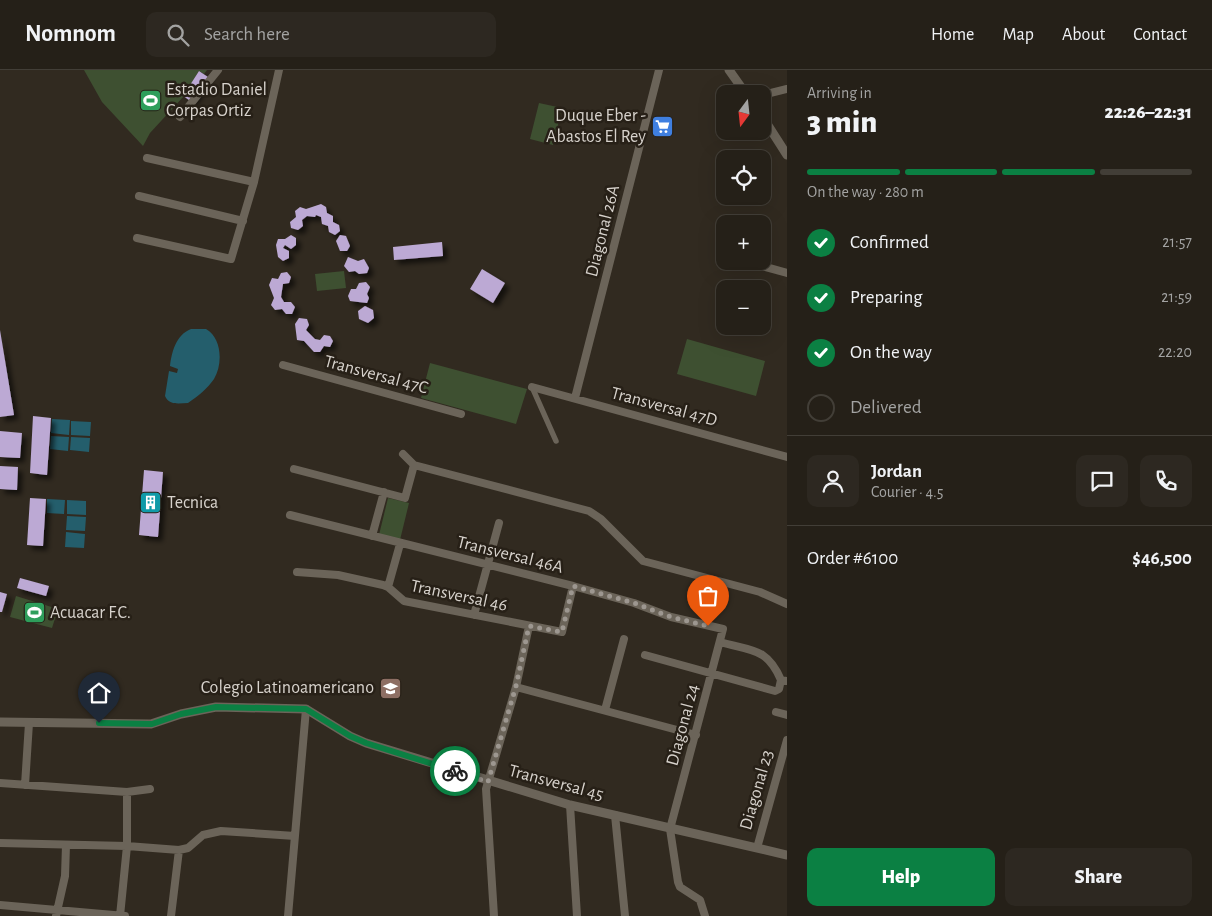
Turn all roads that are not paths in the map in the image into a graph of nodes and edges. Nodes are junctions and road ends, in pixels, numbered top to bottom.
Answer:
1 (218, 70) edge
2 (279, 70) edge
3 (659, 70) edge
4 (729, 70) edge
5 (740, 85) edge
6 (787, 89) edge
7 (771, 93) edge
8 (180, 117) dead end
9 (771, 130) edge
10 (787, 155) edge
11 (147, 158) dead end
12 (254, 182) junction
13 (139, 196) dead end
14 (243, 221) junction
15 (137, 238) dead end
16 (771, 268) edge
17 (787, 272) edge
18 (283, 365) dead end
19 (532, 387) joint
20 (575, 398) junction
21 (461, 414) dead end
22 (556, 442) dead end
23 (403, 454) dead end
24 (787, 457) edge
25 (414, 465) junction
26 (294, 469) dead end
27 (384, 492) junction
28 (290, 515) dead end
29 (499, 522) dead end
30 (372, 536) junction
31 (400, 544) junction
32 (487, 565) junction
33 (297, 572) dead end
34 (388, 586) junction
35 (573, 586) junction
36 (787, 604) edge
37 (474, 615) junction
38 (529, 626) junction
39 (723, 629) joint
40 (624, 639) dead end
41 (720, 642) junction
42 (645, 655) dead end
43 (712, 674) junction
44 (784, 680) edge
45 (516, 686) junction
46 (306, 709) junction
47 (605, 710) junction
48 (776, 712) dead end
49 (787, 715) edge
50 (0, 722) edge
51 (30, 723) junction
52 (696, 735) junction
53 (787, 740) edge
54 (488, 782) junction
55 (0, 783) edge
56 (25, 785) junction
57 (150, 789) dead end
58 (127, 792) junction
59 (570, 805) junction
60 (615, 815) junction
61 (670, 829) junction
62 (295, 836) junction
63 (0, 843) edge
64 (66, 845) junction
65 (127, 846) junction
66 (757, 848) junction
67 (179, 850) junction
68 (787, 855) edge
69 (0, 905) edge
70 (57, 913) edge
71 (120, 916) edge
72 (125, 916) edge
73 (171, 916) edge
74 (288, 916) edge
75 (494, 916) edge
76 (578, 916) edge
77 (625, 916) edge
78 (705, 916) edge

1 - 8 street
2 - 12 street
3 - 20 street, Diagonal 26A
4 - 5 street
6 - 7 street
9 - 10 street
11 - 12 street
12 - 14 street
13 - 14 street
14 - 15 street
16 - 17 street
18 - 21 street, Transversal 47C
19 - 20 street, Transversal 47D
19 - 22 street
20 - 24 street, Transversal 47D
23 - 25 street
25 - 27 street
25 - 36 street
26 - 27 street
27 - 30 street
28 - 30 street, Transversal 46A
29 - 32 street
30 - 31 street, Transversal 46A
31 - 32 street, Transversal 46A
31 - 34 street
32 - 35 street, Transversal 46A
32 - 37 street
33 - 34 street, Transversal 46
34 - 37 street, Transversal 46
35 - 38 street, Transversal 46
35 - 39 street, Transversal 46A
37 - 38 street, Transversal 46
38 - 45 street
39 - 41 street, Diagonal 24
40 - 47 street
41 - 43 street, Diagonal 24
41 - 44 street
42 - 43 street
43 - 44 street
43 - 52 street, Diagonal 24
45 - 47 street
45 - 54 street
46 - 51 street
46 - 54 street, Transversal 45
46 - 62 street
47 - 52 street
48 - 49 street
50 - 51 street
51 - 56 street
52 - 61 street, Diagonal 24
53 - 66 street, Diagonal 23
54 - 59 street, Transversal 45
54 - 75 street
55 - 56 street
56 - 58 street
57 - 58 street
58 - 65 street
59 - 60 street, Transversal 45
59 - 76 street
60 - 61 street, Transversal 45
60 - 77 street
61 - 66 street, Transversal 45
61 - 78 street
62 - 67 street
62 - 74 street
63 - 64 street
64 - 65 street
64 - 70 street
65 - 67 street
65 - 71 street
66 - 68 street, Transversal 45
67 - 73 street
69 - 70 street
70 - 71 street
71 - 72 street

